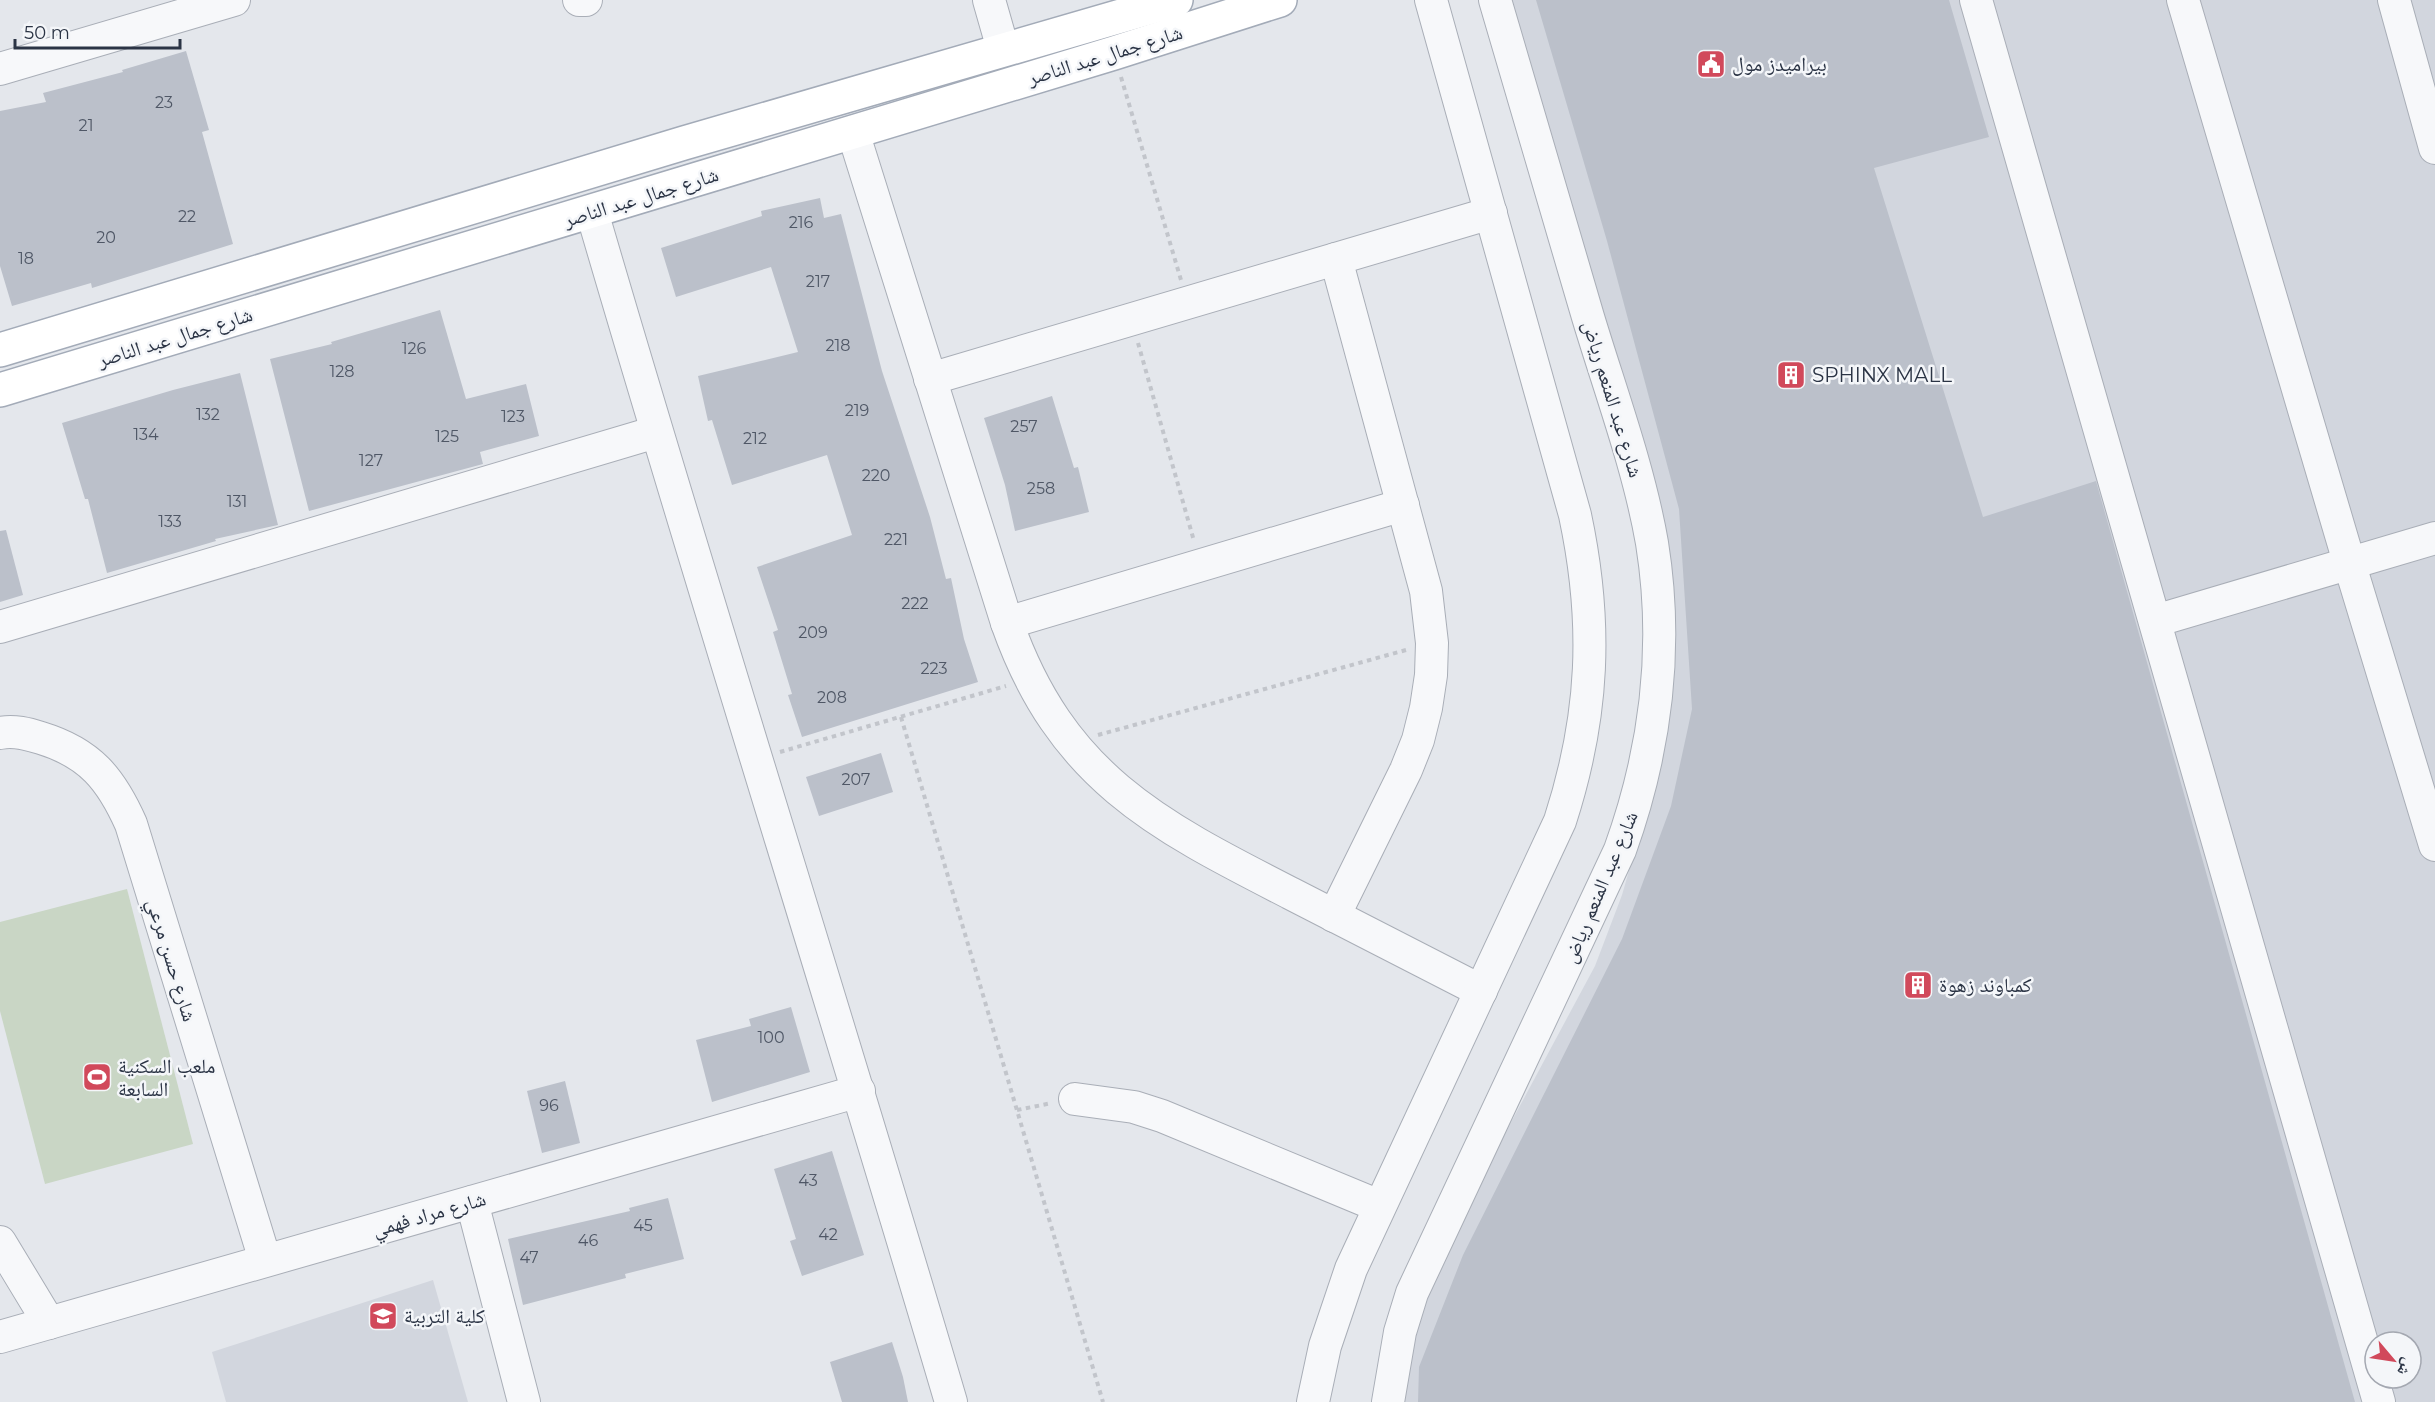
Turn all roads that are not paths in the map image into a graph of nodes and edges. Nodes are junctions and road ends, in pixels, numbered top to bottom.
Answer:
1 (234, 0) edge
2 (579, 0) edge
3 (586, 0) edge
4 (989, 0) edge
5 (1176, 0) edge
6 (1280, 0) edge
7 (1431, 0) edge
8 (1495, 0) edge
9 (1976, 0) edge
10 (2183, 0) edge
11 (2394, 0) edge
12 (1003, 50) junction
13 (0, 69) edge
14 (853, 132) junction
15 (2435, 148) edge
16 (592, 212) junction
17 (1491, 213) junction
18 (1336, 259) junction
19 (0, 350) edge
20 (930, 379) junction
21 (0, 390) edge
22 (656, 432) junction
23 (1403, 505) junction
24 (2435, 538) edge
25 (2349, 562) junction
26 (2155, 621) junction
27 (1007, 623) junction
28 (0, 627) edge
29 (0, 733) edge
30 (2435, 845) edge
31 (1334, 916) junction
32 (1481, 991) junction
33 (859, 1091) junction
34 (1075, 1099) road end
35 (472, 1202) junction
36 (1379, 1206) junction
37 (0, 1242) edge
38 (265, 1260) junction
39 (49, 1323) junction
40 (0, 1337) edge
41 (524, 1402) edge
42 (951, 1402) edge
43 (1313, 1402) edge
44 (1388, 1402) edge
45 (2379, 1402) edge

1 - 13 street
2 - 3 street
4 - 12 street
5 - 12 main road, شارع جمال عبد الناصر
6 - 14 main road, شارع جمال عبد الناصر
7 - 17 street
8 - 44 street, شارع عبد المنعم رياض
9 - 26 street
10 - 25 street
11 - 15 street
12 - 19 main road, شارع جمال عبد الناصر
14 - 16 main road, شارع جمال عبد الناصر
14 - 20 street
16 - 21 main road, شارع جمال عبد الناصر
16 - 22 street
17 - 18 street
17 - 32 street
18 - 20 street
18 - 23 street
20 - 27 street
22 - 28 street
22 - 33 street
23 - 27 street
23 - 31 street
24 - 25 street
25 - 26 street
25 - 30 street
26 - 45 street
27 - 31 street
29 - 38 street, شارع حسن مرعي
31 - 32 street
32 - 36 street
33 - 35 street, شارع مراد فهمي
33 - 42 street
34 - 36 street
35 - 38 street, شارع مراد فهمي
35 - 41 street
36 - 43 street
37 - 39 street
38 - 39 street, شارع مراد فهمي
39 - 40 street, شارع مراد فهمي

